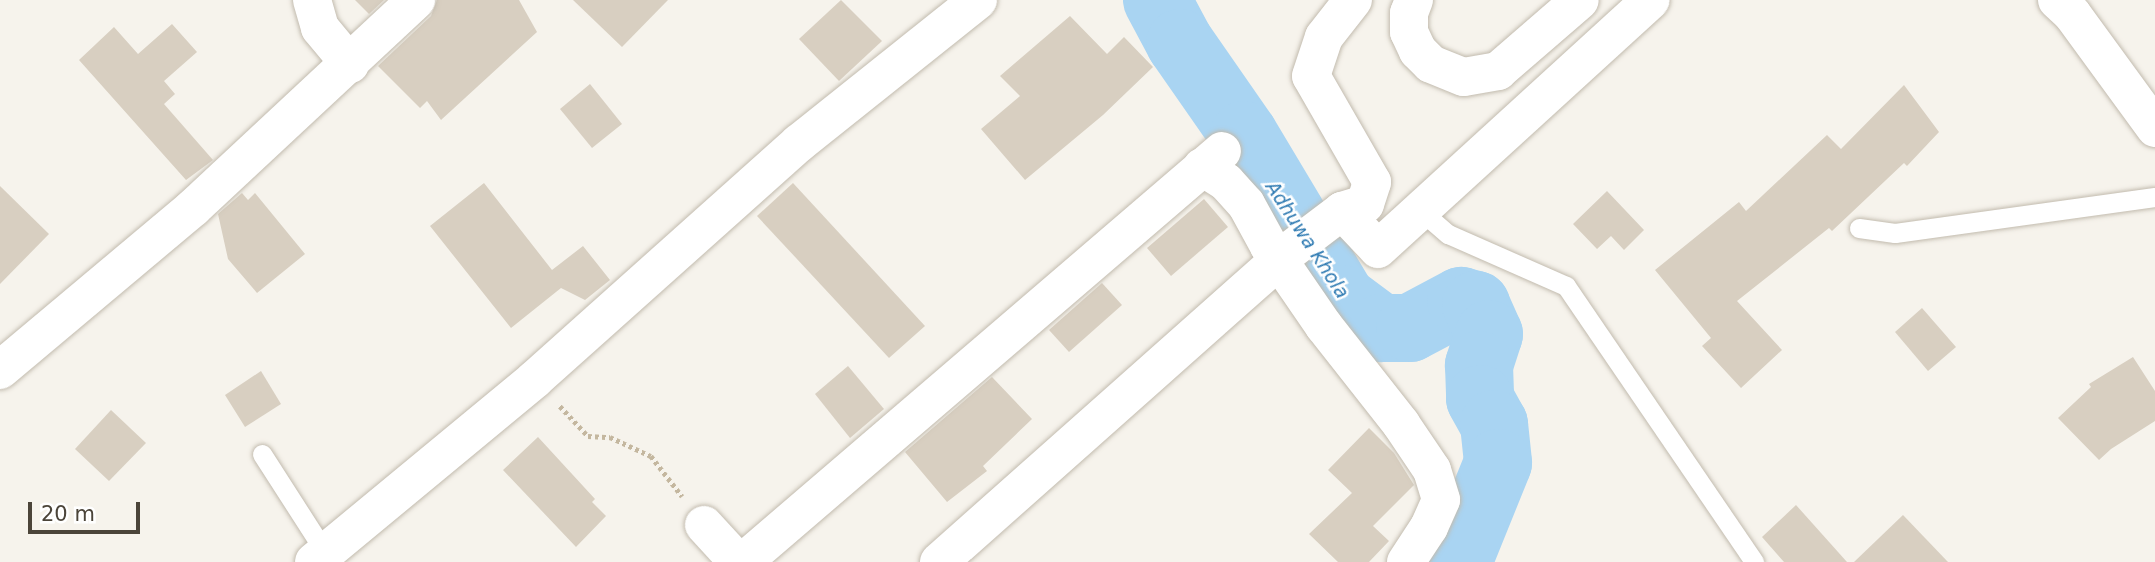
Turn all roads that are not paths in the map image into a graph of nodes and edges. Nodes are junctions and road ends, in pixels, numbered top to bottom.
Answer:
1 (312, 0) edge
2 (416, 0) edge
3 (978, 0) edge
4 (1353, 0) edge
5 (1414, 0) edge
6 (1580, 0) edge
7 (1651, 0) edge
8 (2056, 0) edge
9 (350, 64) junction
10 (2155, 128) edge
11 (2155, 197) edge
12 (1420, 210) junction
13 (1336, 216) junction
14 (1859, 228) dead end
15 (1283, 256) junction
16 (0, 370) edge
17 (262, 454) dead end
18 (704, 525) road end
19 (320, 557) edge
20 (738, 562) edge
21 (743, 562) edge
22 (939, 562) edge
23 (1406, 562) edge
24 (1754, 562) edge

1 - 9 street
2 - 9 street
3 - 19 street
4 - 13 street
5 - 6 street
7 - 12 street
8 - 10 street
9 - 16 street
11 - 14 lane
12 - 13 street
12 - 24 lane
13 - 15 street
15 - 21 street
15 - 22 street
15 - 23 street
17 - 19 lane
18 - 20 street

